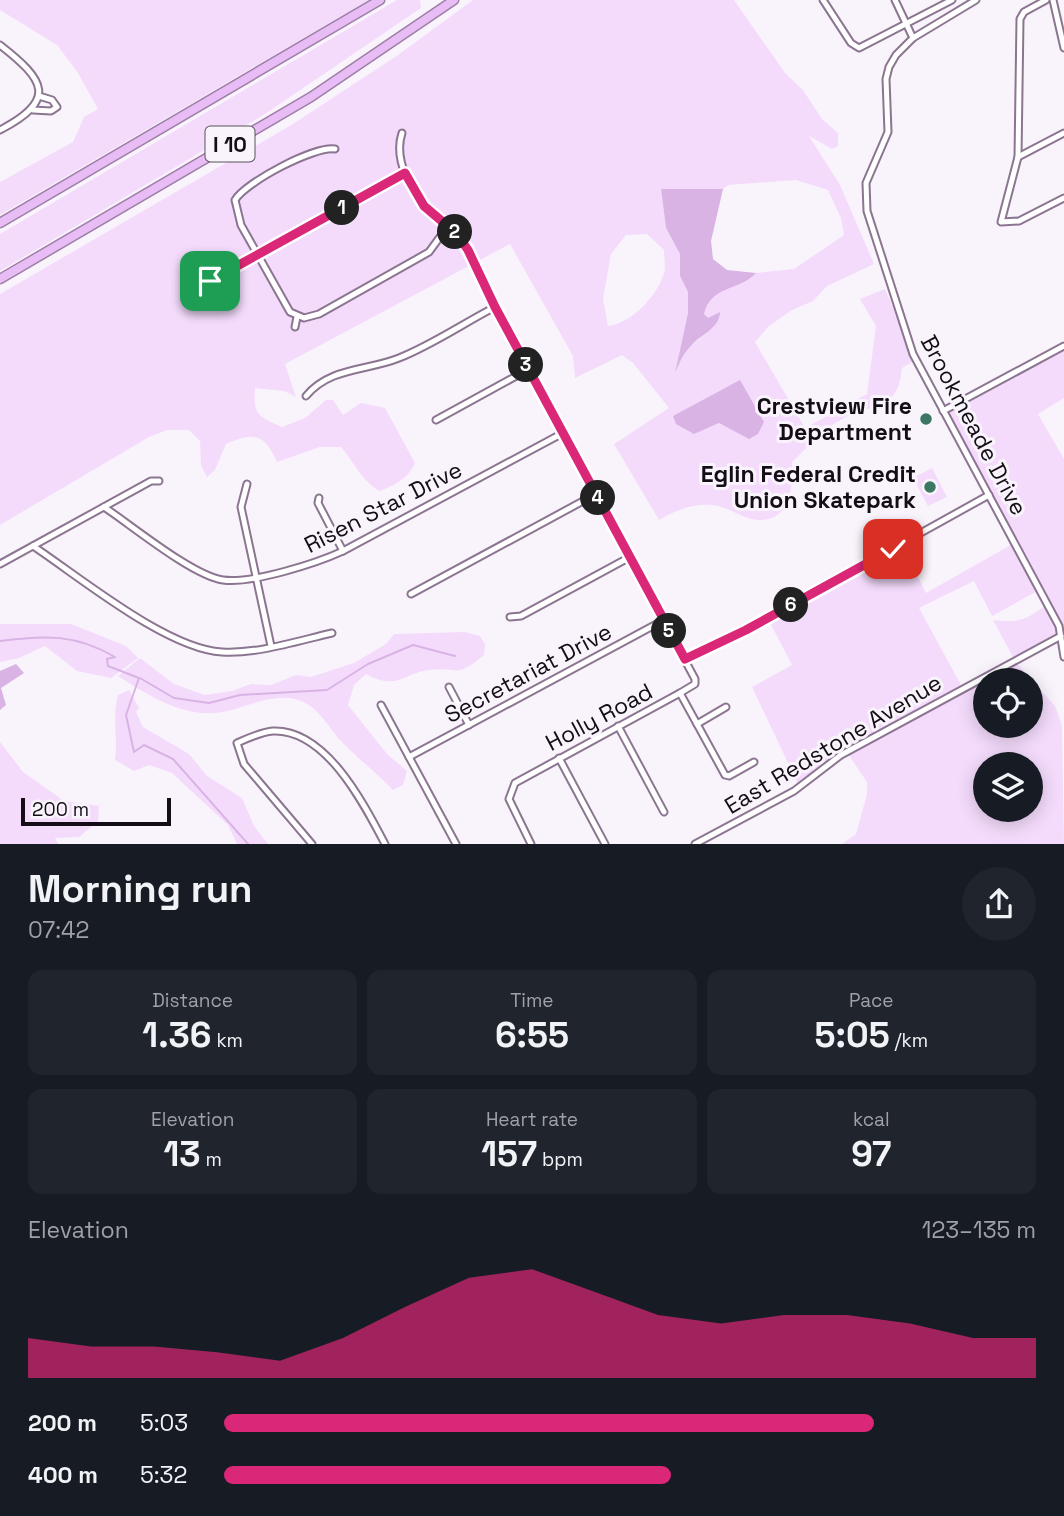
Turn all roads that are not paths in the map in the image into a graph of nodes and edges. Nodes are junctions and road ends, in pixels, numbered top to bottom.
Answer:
1 (380, 0) edge
2 (454, 0) edge
3 (823, 0) edge
4 (895, 0) edge
5 (952, 0) edge
6 (976, 0) edge
7 (1046, 0) edge
8 (1053, 0) edge
9 (907, 24) junction
10 (913, 38) junction
11 (0, 45) edge
12 (1064, 47) edge
13 (39, 96) junction
14 (33, 110) junction
15 (0, 130) edge
16 (402, 133) dead end
17 (1064, 133) edge
18 (335, 149) dead end
19 (1018, 157) junction
20 (405, 173) junction
21 (1064, 198) edge
22 (0, 223) edge
23 (448, 226) junction
24 (258, 254) junction
25 (0, 279) edge
26 (210, 281) dead end
27 (495, 307) junction
28 (297, 317) junction
29 (295, 327) dead end
30 (1064, 346) edge
31 (529, 369) junction
32 (306, 396) dead end
33 (943, 411) junction
34 (436, 419) dead end
35 (563, 433) junction
36 (159, 481) dead end
37 (247, 484) dead end
38 (596, 494) junction
39 (989, 495) junction
40 (319, 498) dead end
41 (104, 507) junction
42 (33, 545) junction
43 (344, 551) junction
44 (630, 557) junction
45 (0, 564) edge
46 (256, 577) junction
47 (411, 594) dead end
48 (510, 617) dead end
49 (664, 620) junction
50 (332, 633) dead end
51 (1063, 636) edge
52 (271, 646) junction
53 (1064, 657) edge
54 (685, 659) junction
55 (449, 687) dead end
56 (680, 693) junction
57 (381, 705) dead end
58 (726, 707) dead end
59 (697, 723) junction
60 (469, 725) junction
61 (618, 726) junction
62 (410, 757) junction
63 (559, 758) junction
64 (754, 762) dead end
65 (664, 812) dead end
66 (312, 844) edge
67 (385, 844) edge
68 (456, 844) edge
69 (531, 844) edge
70 (605, 844) edge
71 (695, 844) edge

1 - 22 highway, I 10
2 - 25 highway, I 10
3 - 9 street
4 - 9 street
5 - 9 street
6 - 10 street, Brookmeade Drive
7 - 19 street
8 - 12 street
9 - 10 street
10 - 33 street, Brookmeade Drive
11 - 13 street
13 - 14 street
13 - 14 street
14 - 15 street
16 - 20 street
17 - 19 street
18 - 24 street
19 - 21 street
20 - 23 street
20 - 24 street
23 - 27 street
23 - 28 street
24 - 26 street
24 - 28 street
27 - 31 street
27 - 32 street
28 - 29 street
30 - 33 street
31 - 34 street
31 - 35 street
33 - 39 street, Brookmeade Drive
35 - 38 street
35 - 43 street, Risen Star Drive
36 - 41 street
37 - 46 street
38 - 44 street
38 - 47 street
39 - 51 street, Brookmeade Drive
39 - 54 street
40 - 43 street
41 - 42 street
41 - 46 street, Risen Star Drive
42 - 45 street
42 - 52 street
43 - 46 street, Risen Star Drive
44 - 48 street
44 - 49 street
46 - 52 street
49 - 54 street
49 - 60 street, Secretariat Drive
50 - 52 street
51 - 53 street, Brookmeade Drive
51 - 71 street, East Redstone Avenue
54 - 56 street, Holly Road
55 - 60 street
56 - 59 street
56 - 61 street, Holly Road
57 - 62 street
58 - 59 street
59 - 64 street
60 - 62 street, Secretariat Drive
61 - 63 street, Holly Road
61 - 65 street
62 - 68 street
63 - 69 street, Holly Road
63 - 70 street
66 - 67 street

